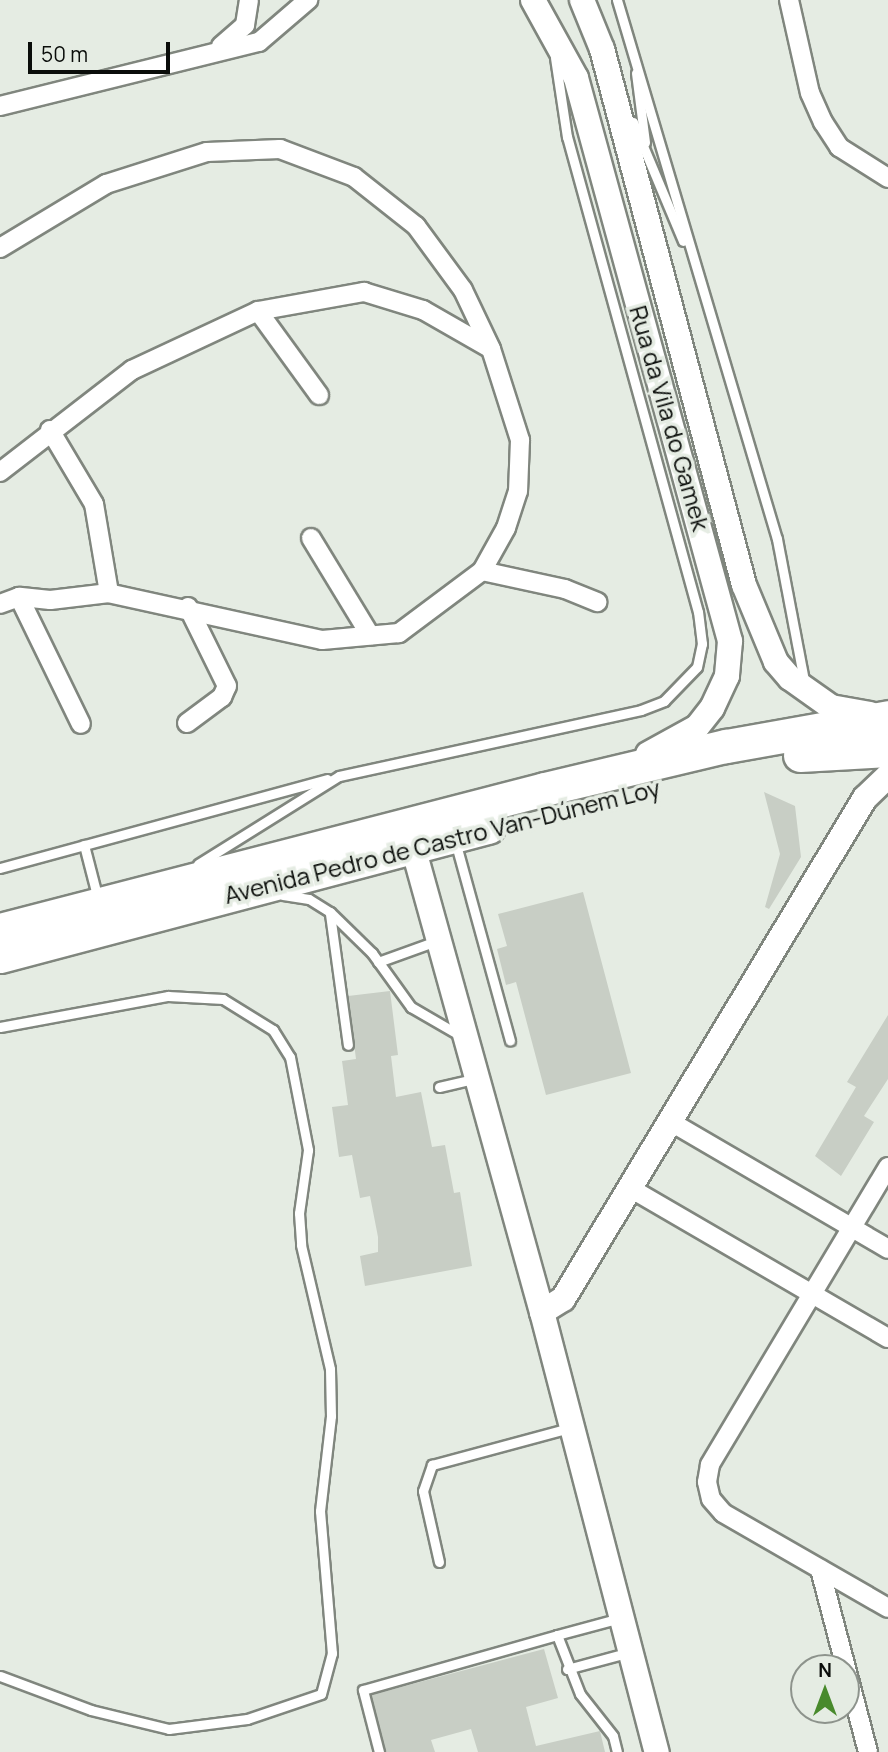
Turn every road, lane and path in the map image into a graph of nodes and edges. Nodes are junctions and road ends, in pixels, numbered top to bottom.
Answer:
1 (249, 0) edge
2 (308, 0) edge
3 (582, 0) edge
4 (617, 0) edge
5 (789, 0) edge
6 (538, 8) edge
7 (632, 41) junction
8 (601, 49) junction
9 (210, 51) junction
10 (0, 106) edge
11 (647, 155) junction
12 (888, 178) edge
13 (0, 248) edge
14 (698, 275) junction
15 (663, 283) junction
16 (258, 311) junction
17 (491, 349) junction
18 (319, 395) dead end
19 (50, 430) junction
20 (0, 472) edge
21 (311, 538) dead end
22 (482, 571) junction
23 (109, 593) junction
24 (19, 597) junction
25 (598, 602) dead end
26 (0, 604) edge
27 (188, 607) junction
28 (370, 635) junction
29 (816, 700) junction
30 (888, 715) edge
31 (187, 723) dead end
32 (81, 724) dead end
33 (888, 750) edge
34 (605, 773) junction
35 (339, 776) junction
36 (888, 776) edge
37 (454, 836) junction
38 (84, 845) junction
39 (413, 847) junction
40 (0, 868) edge
41 (132, 896) junction
42 (99, 905) junction
43 (180, 908) junction
44 (330, 912) junction
45 (0, 930) edge
46 (438, 940) junction
47 (0, 956) edge
48 (378, 962) junction
49 (0, 1027) edge
50 (510, 1041) dead end
51 (467, 1043) junction
52 (348, 1045) dead end
53 (477, 1078) junction
54 (439, 1087) dead end
55 (671, 1122) junction
56 (888, 1167) edge
57 (630, 1188) junction
58 (852, 1228) junction
59 (888, 1249) edge
60 (813, 1294) junction
61 (542, 1312) junction
62 (888, 1338) edge
63 (573, 1427) junction
64 (439, 1562) dead end
65 (820, 1569) junction
66 (888, 1608) edge
67 (622, 1618) junction
68 (557, 1635) junction
69 (631, 1652) junction
70 (567, 1669) junction
71 (0, 1676) edge
72 (379, 1752) edge
73 (617, 1752) edge
74 (657, 1752) edge
75 (868, 1752) edge

1 - 9 street
2 - 9 street
3 - 8 main road, Rua da Vila do Gamek
4 - 7 lane
5 - 12 street
6 - 34 main road, Rua da Vila do Gamek
6 - 35 lane, Rua da Vila do Gamek
7 - 11 lane
7 - 14 lane
8 - 11 lane
8 - 15 main road, Rua da Vila do Gamek
9 - 10 street
11 - 14 lane
11 - 15 lane
13 - 17 street
14 - 29 lane
15 - 29 main road, Rua da Vila do Gamek
16 - 17 street
16 - 18 street
16 - 19 street
17 - 22 street
19 - 20 street
19 - 23 street
21 - 28 street
22 - 25 street
22 - 28 street
23 - 24 street
23 - 27 street
24 - 26 street
24 - 32 street
27 - 28 street
27 - 31 street
29 - 30 main road, Rua da Vila do Gamek
30 - 34 highway, Avenida Pedro de Castro Van-Dúnem Loy
33 - 37 highway, Avenida Pedro de Castro Van-Dúnem Loy
34 - 41 highway, Avenida Pedro de Castro Van-Dúnem Loy
35 - 38 lane
35 - 41 lane
36 - 55 main road
37 - 39 highway, Avenida Pedro de Castro Van-Dúnem Loy
37 - 50 lane
38 - 40 lane
38 - 42 lane
39 - 43 highway, Avenida Pedro de Castro Van-Dúnem Loy
39 - 46 main road
41 - 42 highway, Avenida Pedro de Castro Van-Dúnem Loy
42 - 45 highway, Avenida Pedro de Castro Van-Dúnem Loy
43 - 44 lane
43 - 47 highway, Avenida Pedro de Castro Van-Dúnem Loy
44 - 48 lane
44 - 52 lane
46 - 48 lane
46 - 51 main road
48 - 51 lane
49 - 71 lane
51 - 53 main road
53 - 54 lane
53 - 61 main road
55 - 57 main road
55 - 58 street
56 - 58 street
57 - 60 street
57 - 61 main road
58 - 59 street
58 - 60 street
60 - 62 street
60 - 65 street
61 - 63 main road
63 - 64 lane
63 - 67 main road
65 - 66 street
65 - 75 street
67 - 68 lane
67 - 69 main road
68 - 70 lane
68 - 72 lane
69 - 70 lane
69 - 74 main road
70 - 73 lane

